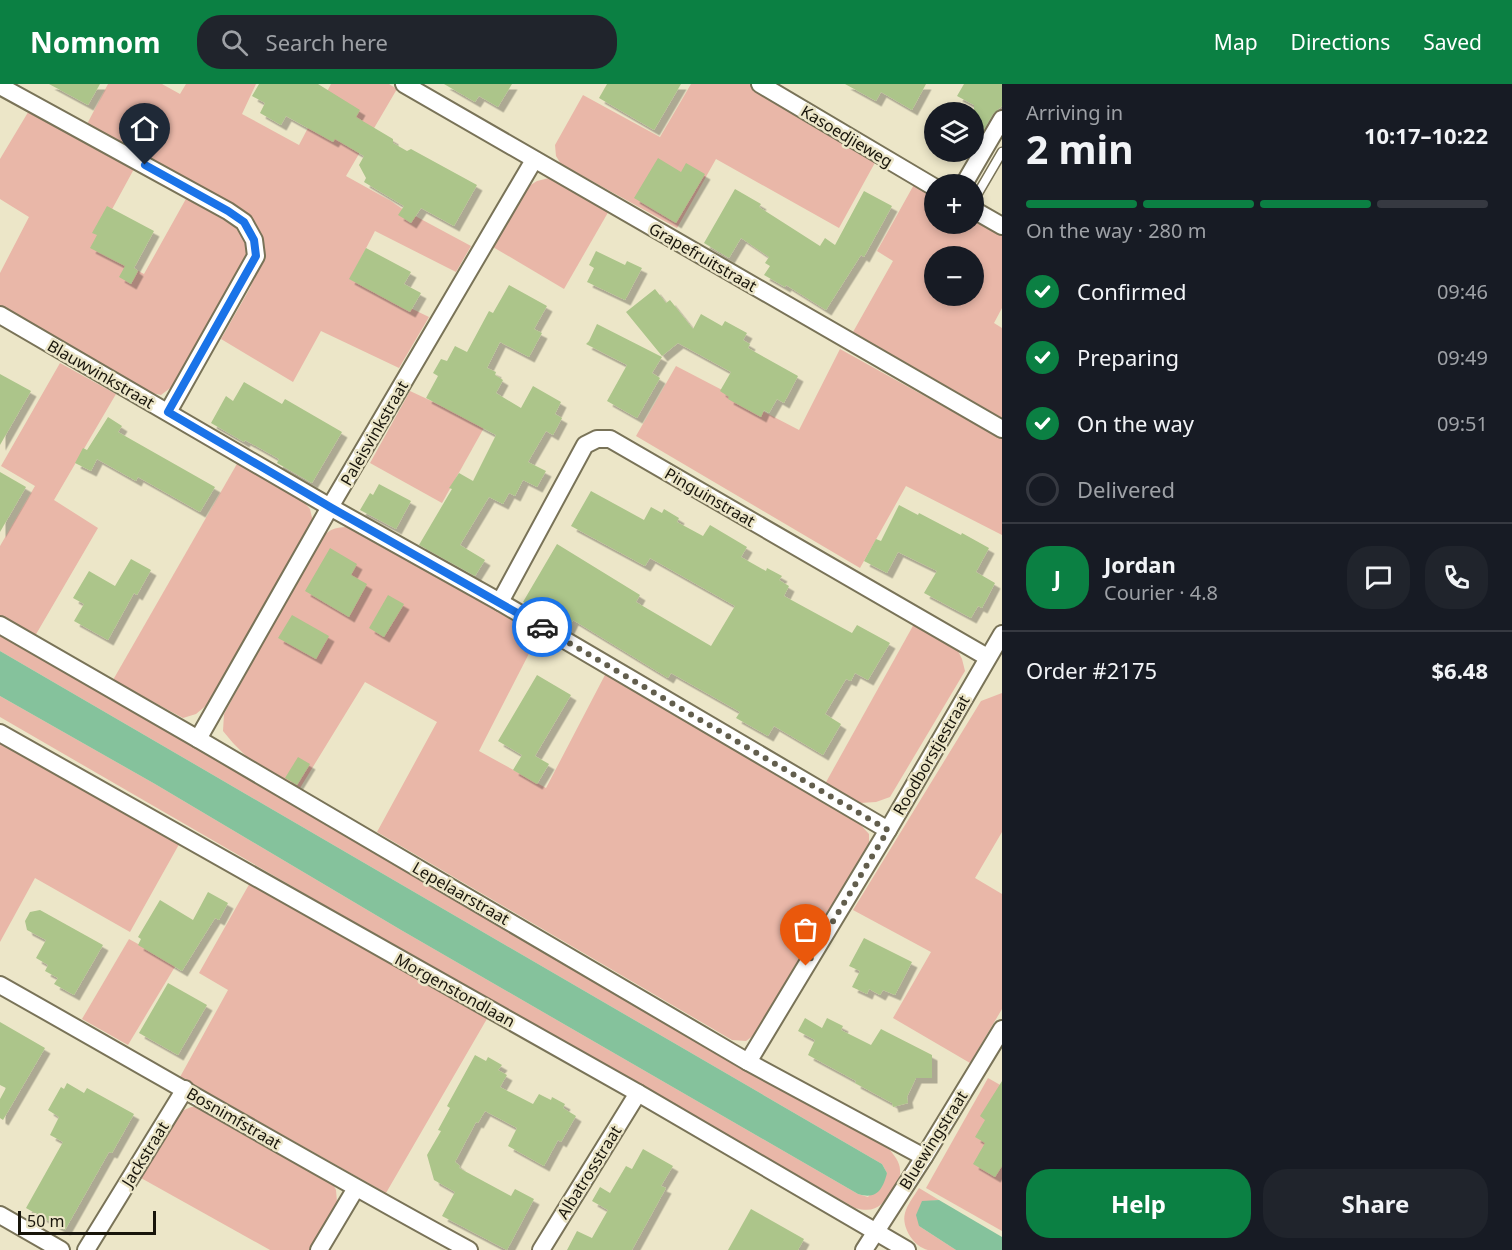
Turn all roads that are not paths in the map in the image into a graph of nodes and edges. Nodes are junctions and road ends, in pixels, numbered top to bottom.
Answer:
1 (404, 84) edge
2 (760, 84) edge
3 (0, 86) edge
4 (1002, 119) edge
5 (1002, 152) edge
6 (534, 160) junction
7 (970, 174) edge
8 (924, 181) edge
9 (984, 183) edge
10 (984, 216) edge
11 (1002, 226) edge
12 (0, 315) edge
13 (168, 412) junction
14 (1002, 429) edge
15 (330, 507) junction
16 (500, 602) junction
17 (0, 625) edge
18 (1002, 634) edge
19 (987, 657) junction
20 (0, 733) edge
21 (198, 739) junction
22 (888, 830) junction
23 (0, 985) edge
24 (1002, 1029) edge
25 (748, 1062) junction
26 (185, 1089) junction
27 (638, 1093) junction
28 (924, 1157) junction
29 (356, 1188) junction
30 (0, 1215) edge
31 (875, 1231) junction
32 (61, 1250) edge
33 (86, 1250) edge
34 (319, 1250) edge
35 (469, 1250) edge
36 (541, 1250) edge
37 (864, 1250) edge
38 (907, 1250) edge

1 - 6 street, Grapefruitstraat
2 - 8 street, Kasoedjieweg
3 - 13 street
4 - 7 street
5 - 9 lane
6 - 14 street, Grapefruitstraat
6 - 15 street, Paleisvinkstraat
10 - 11 street
12 - 13 street, Blauwvinkstraat
13 - 15 street, Blauwvinkstraat
15 - 16 street, Blauwvinkstraat
15 - 21 street, Paleisvinkstraat
16 - 19 street, Pinguinstraat
16 - 22 street, Blauwvinkstraat
17 - 21 street, Lepelaarstraat
18 - 19 street, Roodborstjestraat
19 - 22 street, Roodborstjestraat
20 - 27 street, Morgenstondlaan
21 - 25 street, Lepelaarstraat
22 - 25 street, Roodborstjestraat
23 - 26 street, Bosnimfstraat
24 - 28 street, Bluewingstraat
25 - 28 street, Lepelaarstraat
26 - 29 street, Bosnimfstraat
26 - 33 street, Jackstraat
27 - 31 street, Morgenstondlaan
27 - 36 street, Albatrosstraat
28 - 31 street, Bluewingstraat
29 - 34 street
29 - 35 street, Bosnimfstraat
30 - 32 street
31 - 37 street, Bluewingstraat
31 - 38 street, Morgenstondlaan

